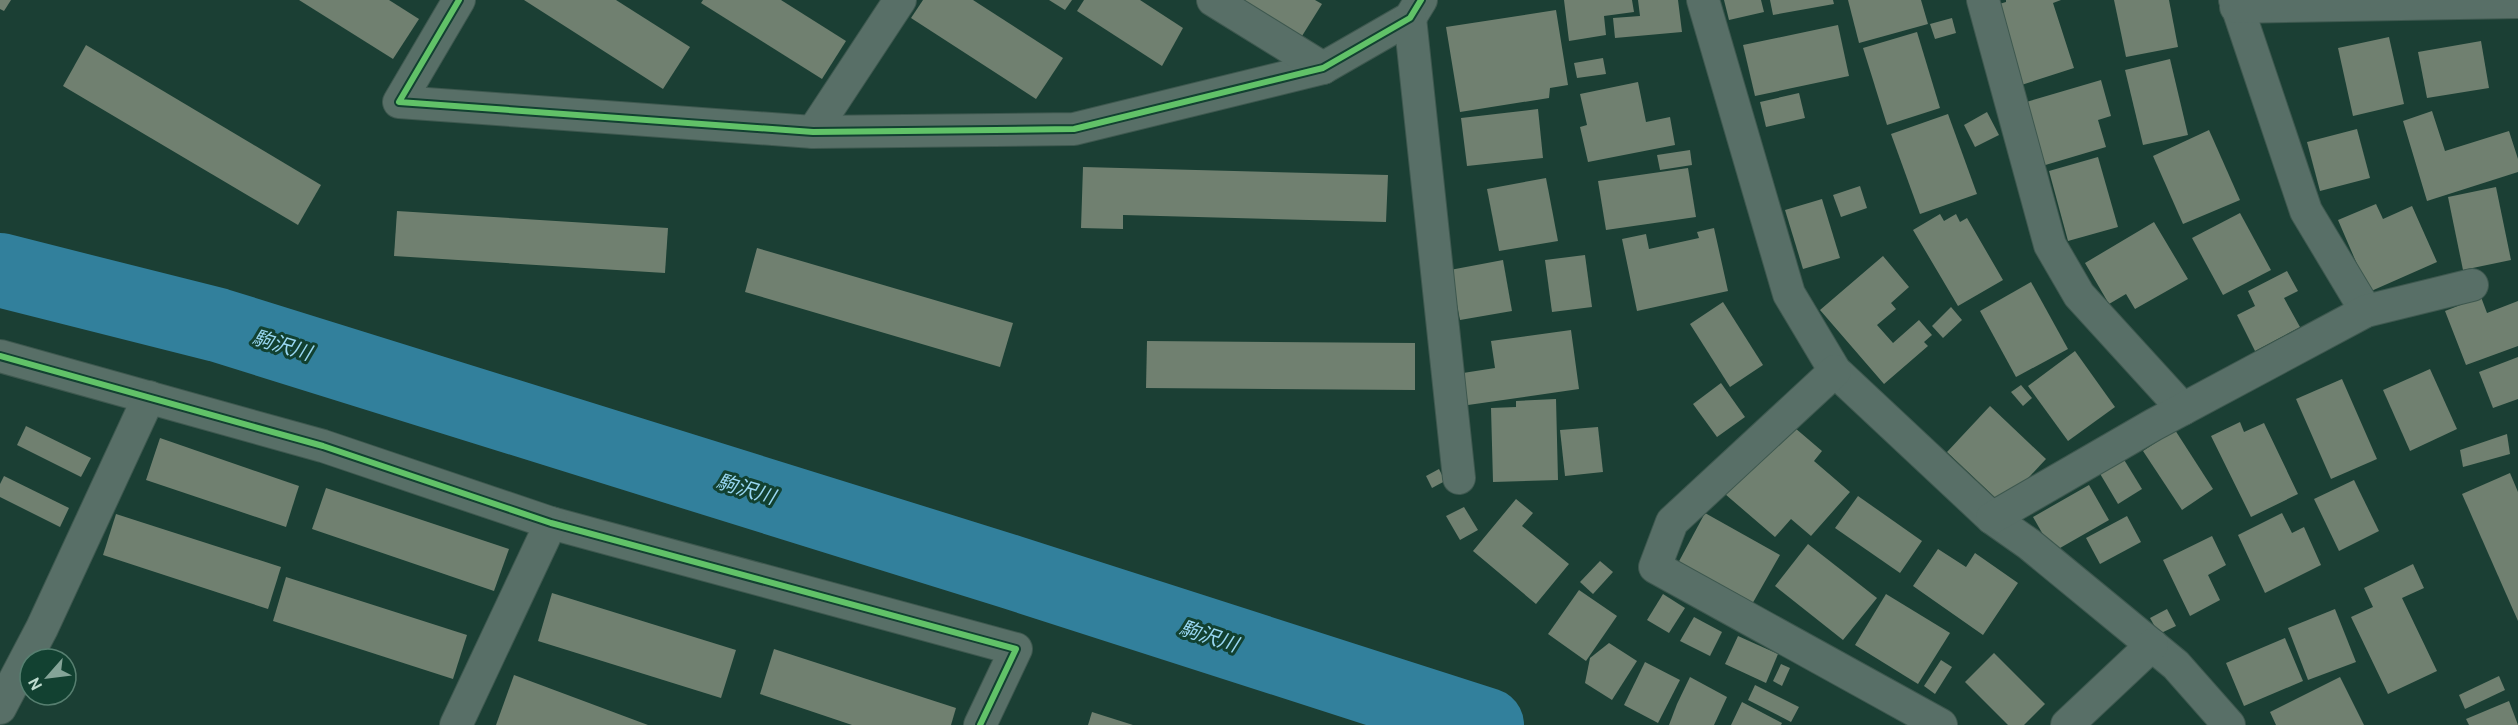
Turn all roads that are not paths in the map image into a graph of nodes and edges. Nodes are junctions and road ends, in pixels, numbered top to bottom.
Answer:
1 (459, 0) edge
2 (900, 0) edge
3 (1213, 0) edge
4 (1703, 0) edge
5 (1983, 0) edge
6 (2518, 2) edge
7 (2236, 3) edge
8 (1416, 9) edge
9 (1323, 68) junction
10 (813, 132) junction
11 (2472, 285) dead end
12 (2366, 311) junction
13 (0, 356) edge
14 (1835, 370) junction
15 (149, 397) junction
16 (2183, 409) junction
17 (1459, 478) dead end
18 (1992, 518) junction
19 (551, 523) junction
20 (2152, 645) junction
21 (0, 708) edge
22 (456, 725) edge
23 (980, 725) edge
24 (1941, 725) edge
25 (2067, 725) edge
26 (2229, 725) edge

1 - 10 street
2 - 10 street
3 - 9 street
4 - 14 street
5 - 16 street
6 - 7 street
7 - 12 street
8 - 9 street
8 - 17 street
9 - 10 street
11 - 12 street
12 - 16 street
13 - 15 street
14 - 18 street
14 - 24 street
15 - 19 street
15 - 21 street
16 - 18 street
18 - 20 street
19 - 22 street
19 - 23 street
20 - 25 street
20 - 26 street

